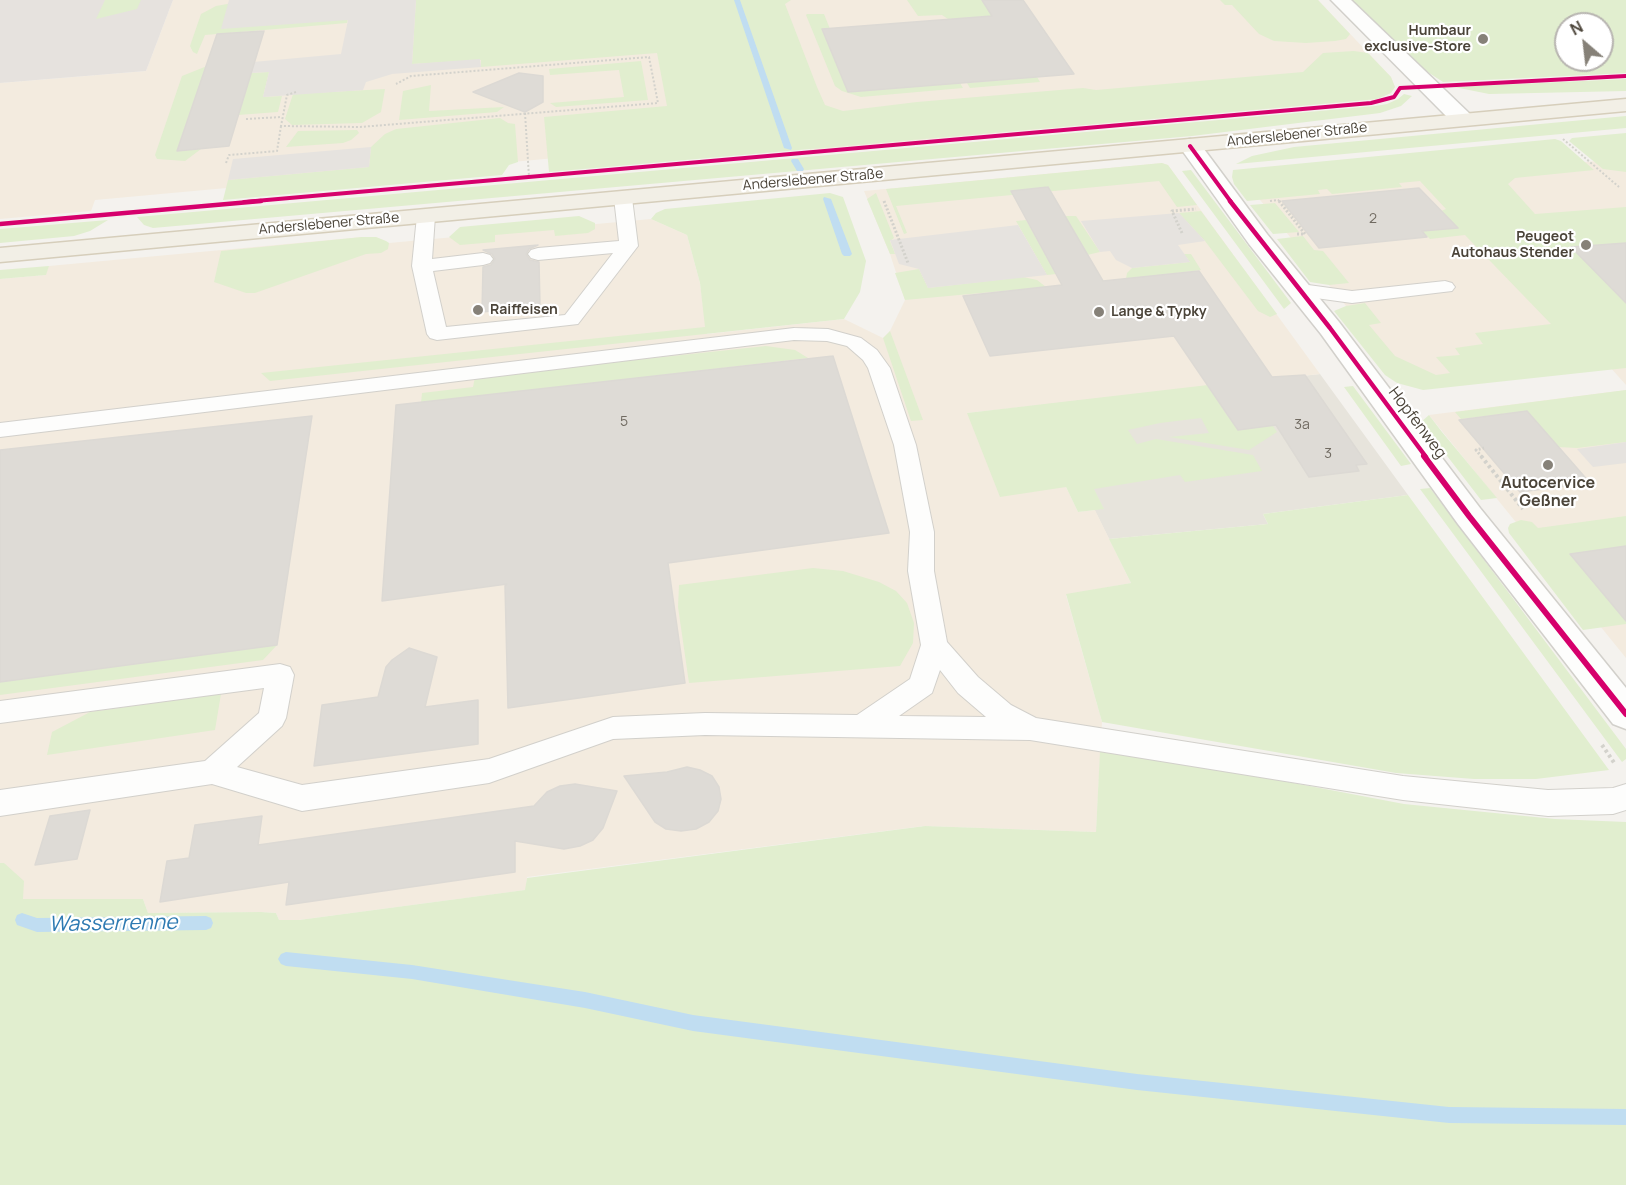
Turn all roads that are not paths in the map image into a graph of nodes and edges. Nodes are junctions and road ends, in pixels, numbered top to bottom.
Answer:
1 (1340, 0) edge
2 (1626, 105) edge
3 (1462, 119) junction
4 (1190, 146) junction
5 (623, 198) junction
6 (426, 216) junction
7 (623, 254) junction
8 (0, 255) edge
9 (539, 262) dead end
10 (483, 267) dead end
11 (423, 273) junction
12 (1445, 287) dead end
13 (1301, 290) junction
14 (0, 430) edge
15 (934, 645) junction
16 (0, 712) edge
17 (1626, 714) edge
18 (863, 726) junction
19 (1030, 729) junction
20 (212, 772) junction
21 (1626, 797) edge
22 (0, 803) edge

1 - 3 street
2 - 3 main road, Anderslebener Straße
3 - 4 main road, Anderslebener Straße
4 - 5 main road, Anderslebener Straße
4 - 13 street, Hopfenweg
5 - 6 main road, Anderslebener Straße
5 - 7 lane
6 - 8 main road, Anderslebener Straße
6 - 11 lane
7 - 9 lane
7 - 11 lane
10 - 11 lane
12 - 13 lane
13 - 17 street, Hopfenweg
14 - 15 lane
15 - 18 lane
15 - 19 lane
16 - 20 lane
18 - 19 lane
18 - 20 lane
19 - 21 lane
20 - 22 lane

